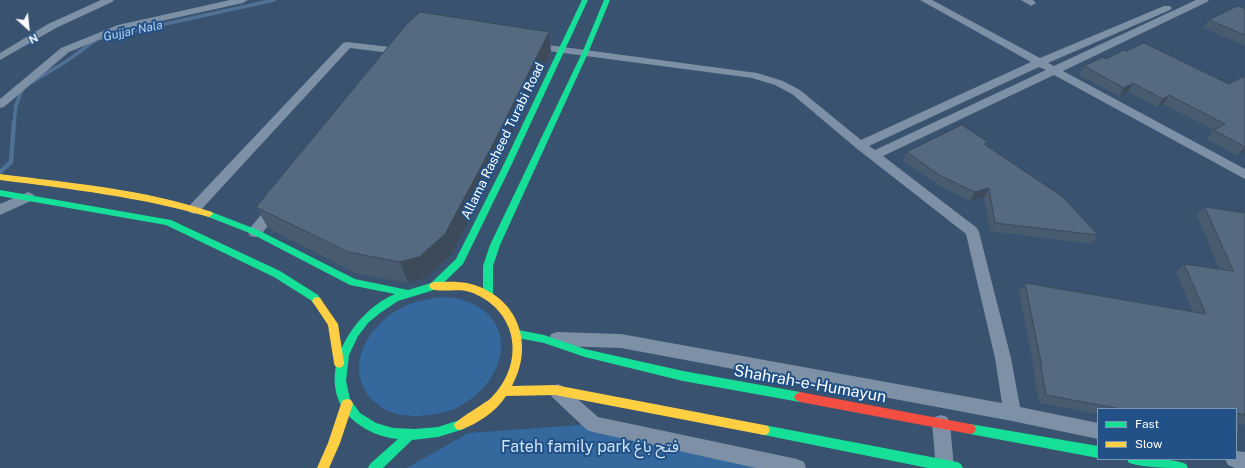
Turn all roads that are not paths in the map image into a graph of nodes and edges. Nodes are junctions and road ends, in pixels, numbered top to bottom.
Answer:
1 (110, 0) edge
2 (243, 0) edge
3 (585, 0) edge
4 (607, 0) edge
5 (925, 0) edge
6 (1184, 0) edge
7 (1204, 0) edge
8 (519, 44) edge
9 (561, 50) junction
10 (585, 54) junction
11 (0, 57) edge
12 (1038, 62) junction
13 (389, 64) edge
14 (1054, 71) junction
15 (0, 105) edge
16 (860, 145) junction
17 (875, 155) junction
18 (1245, 175) edge
19 (0, 177) edge
20 (0, 193) edge
21 (284, 195) edge
22 (28, 197) junction
23 (194, 209) junction
24 (0, 210) edge
25 (255, 232) junction
26 (434, 286) junction
27 (407, 293) junction
28 (488, 296) junction
29 (518, 334) junction
30 (544, 339) junction
31 (340, 363) junction
32 (504, 390) junction
33 (555, 390) junction
34 (347, 404) junction
35 (1012, 413) junction
36 (941, 423) junction
37 (1097, 431) edge
38 (408, 437) junction
39 (1097, 452) edge
40 (1138, 460) edge
41 (949, 467) edge
42 (323, 468) edge
43 (374, 468) edge
44 (797, 468) edge
45 (1182, 468) edge

1 - 11 street
2 - 15 street
3 - 9 main road, Allama Rasheed Turabi Road
4 - 10 main road
5 - 12 street
6 - 12 street
7 - 14 street
8 - 9 street
9 - 10 street
9 - 26 main road, Allama Rasheed Turabi Road
10 - 16 street
10 - 28 main road
12 - 14 street
12 - 16 street
13 - 23 street
14 - 17 street
14 - 18 street
16 - 17 street
17 - 35 street
19 - 23 main road
20 - 22 main road
21 - 25 street
22 - 24 street
22 - 31 main road
23 - 25 main road
25 - 27 main road
26 - 27 main road
26 - 28 main road
27 - 31 main road
28 - 29 main road
29 - 30 main road, Shahrah-e-Humayun
29 - 32 main road
30 - 35 street
30 - 36 main road, Shahrah-e-Humayun
31 - 34 main road
32 - 33 main road
32 - 38 main road
33 - 41 main road
33 - 44 street
34 - 38 main road
34 - 42 main road
35 - 37 street
36 - 39 main road, Shahrah-e-Humayun
36 - 41 street
38 - 43 main road
40 - 45 main road

